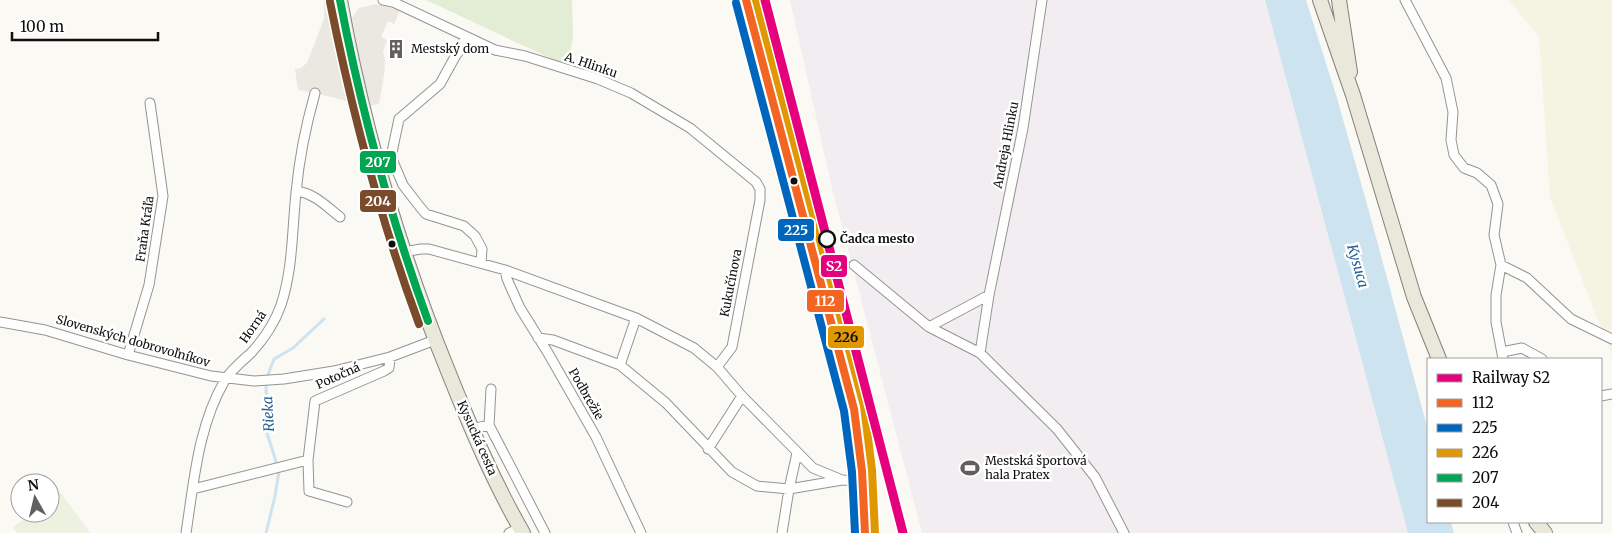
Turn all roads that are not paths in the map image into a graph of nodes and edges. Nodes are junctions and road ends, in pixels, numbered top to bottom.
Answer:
1 (383, 0) edge
2 (746, 0) edge
3 (1042, 0) edge
4 (1320, 0) edge
5 (1339, 0) edge
6 (1405, 0) edge
7 (343, 1) edge
8 (464, 37) junction
9 (315, 93) dead end
10 (1353, 95) junction
11 (150, 103) dead end
12 (296, 191) junction
13 (760, 200) joint
14 (340, 217) dead end
15 (403, 252) junction
16 (481, 263) junction
17 (854, 265) dead end
18 (1501, 265) junction
19 (505, 270) junction
20 (989, 295) junction
21 (636, 318) junction
22 (0, 322) edge
23 (929, 327) junction
24 (538, 338) junction
25 (1612, 339) edge
26 (435, 340) junction
27 (980, 353) junction
28 (128, 355) junction
29 (1503, 356) edge
30 (390, 357) junction
31 (1439, 358) edge
32 (1540, 358) edge
33 (620, 365) junction
34 (717, 367) junction
35 (226, 378) junction
36 (491, 389) dead end
37 (742, 396) junction
38 (489, 425) junction
39 (471, 429) junction
40 (708, 449) junction
41 (797, 453) junction
42 (308, 460) junction
43 (842, 480) junction
44 (864, 480) junction
45 (192, 489) junction
46 (789, 489) junction
47 (347, 502) dead end
48 (517, 531) edge
49 (186, 533) edge
50 (545, 533) edge
51 (641, 533) edge
52 (782, 533) edge
53 (865, 533) edge
54 (1124, 533) edge

1 - 8 street, A. Hlinku
2 - 44 main road
3 - 20 street, Andreja Hlinku
4 - 10 main road
5 - 10 main road
6 - 18 street
7 - 15 main road, Kysucká cesta
8 - 13 street, A. Hlinku
8 - 16 street
9 - 12 street, Horná
10 - 31 main road
11 - 28 street, Fraňa Kráľa
12 - 14 street
12 - 35 street, Horná
13 - 34 street, Kukučínova
15 - 16 street
15 - 26 main road, Kysucká cesta
16 - 19 street
17 - 23 street
18 - 25 street
18 - 29 street
19 - 21 street
19 - 24 street, Podbrežie
20 - 23 street
20 - 27 street, Andreja Hlinku
21 - 33 street
21 - 34 street
22 - 28 street, Slovenských dobrovoľníkov
23 - 27 street
24 - 33 street
24 - 51 street, Podbrežie
26 - 30 street, Slovenských dobrovoľníkov
26 - 39 main road, Kysucká cesta
27 - 54 street
28 - 35 street, Slovenských dobrovoľníkov
29 - 32 street
30 - 35 street, Slovenských dobrovoľníkov
30 - 42 street, Potočná
33 - 40 street
34 - 37 street
35 - 45 street, Horná
36 - 38 street
37 - 40 street
37 - 41 street
38 - 39 street
38 - 50 street
39 - 48 main road, Kysucká cesta
40 - 46 street
41 - 43 street
41 - 46 street
42 - 45 street
42 - 47 street, Potočná
43 - 44 street
43 - 46 street
44 - 53 main road
45 - 49 street, Horná
46 - 52 street

